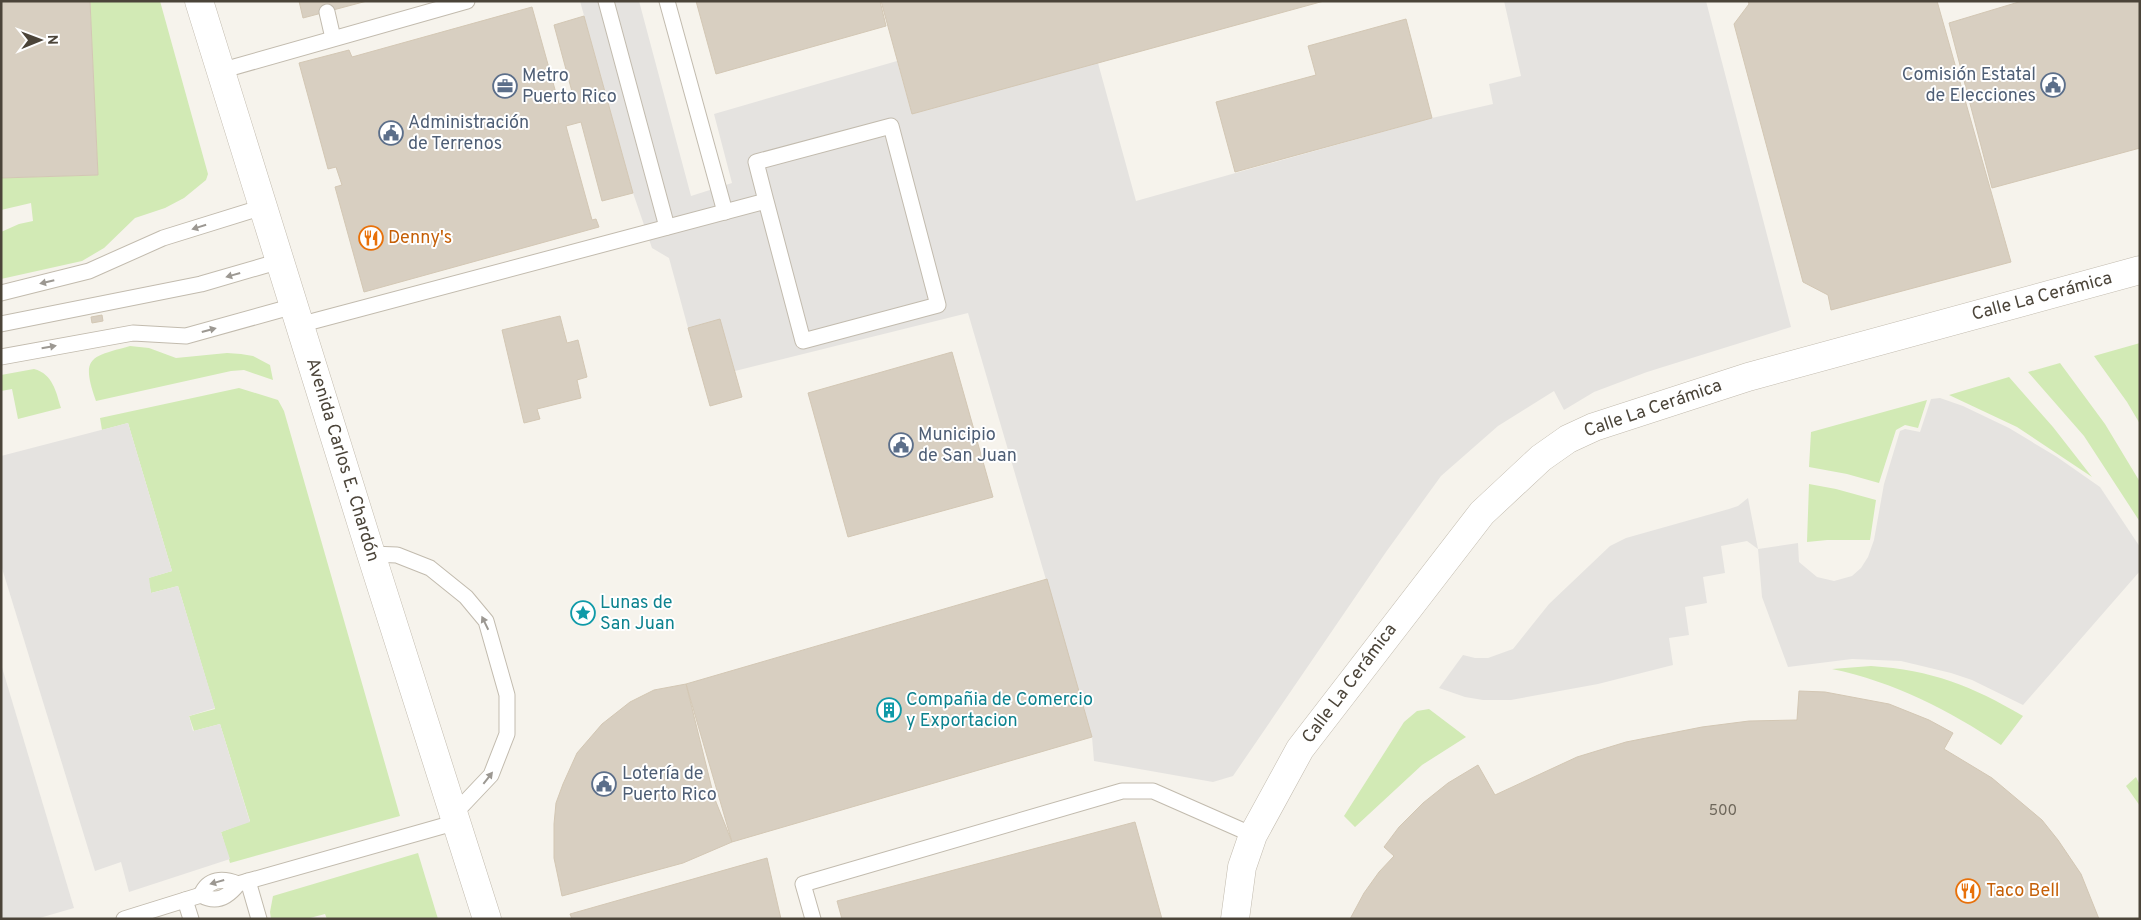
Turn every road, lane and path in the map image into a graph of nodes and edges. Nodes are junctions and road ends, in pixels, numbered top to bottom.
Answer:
1 (199, 1) edge
2 (467, 1) edge
3 (606, 1) edge
4 (667, 1) edge
5 (327, 12) dead end
6 (333, 38) junction
7 (220, 70) junction
8 (766, 201) junction
9 (263, 207) junction
10 (725, 212) junction
11 (667, 227) junction
12 (280, 261) junction
13 (2140, 270) edge
14 (1, 293) edge
15 (296, 315) junction
16 (1, 324) edge
17 (1, 357) edge
18 (371, 554) junction
19 (456, 818) junction
20 (1254, 835) junction
21 (243, 882) junction
22 (185, 900) junction
23 (124, 919) edge
24 (190, 919) edge
25 (259, 919) edge
26 (488, 919) edge
27 (813, 919) edge
28 (1235, 919) edge

1 - 7 street, Avenida Carlos E. Chardón
2 - 6 lane
3 - 11 lane
4 - 10 lane
5 - 6 lane
6 - 7 lane
7 - 9 street, Avenida Carlos E. Chardón
8 - 8 lane
8 - 10 lane
9 - 12 street, Avenida Carlos E. Chardón
9 -> 14 lane
10 - 11 lane
11 - 15 lane
12 - 15 street, Avenida Carlos E. Chardón
12 -> 16 lane
13 - 20 street, Calle La Cerámica
17 -> 15 lane
15 - 18 street, Avenida Carlos E. Chardón
18 - 19 street, Avenida Carlos E. Chardón
19 -> 18 lane
19 - 21 lane
19 - 26 street, Avenida Carlos E. Chardón
20 - 27 lane
20 - 28 street, Calle La Cerámica
21 - 22 lane
21 - 25 lane
22 - 23 lane
22 - 24 lane

